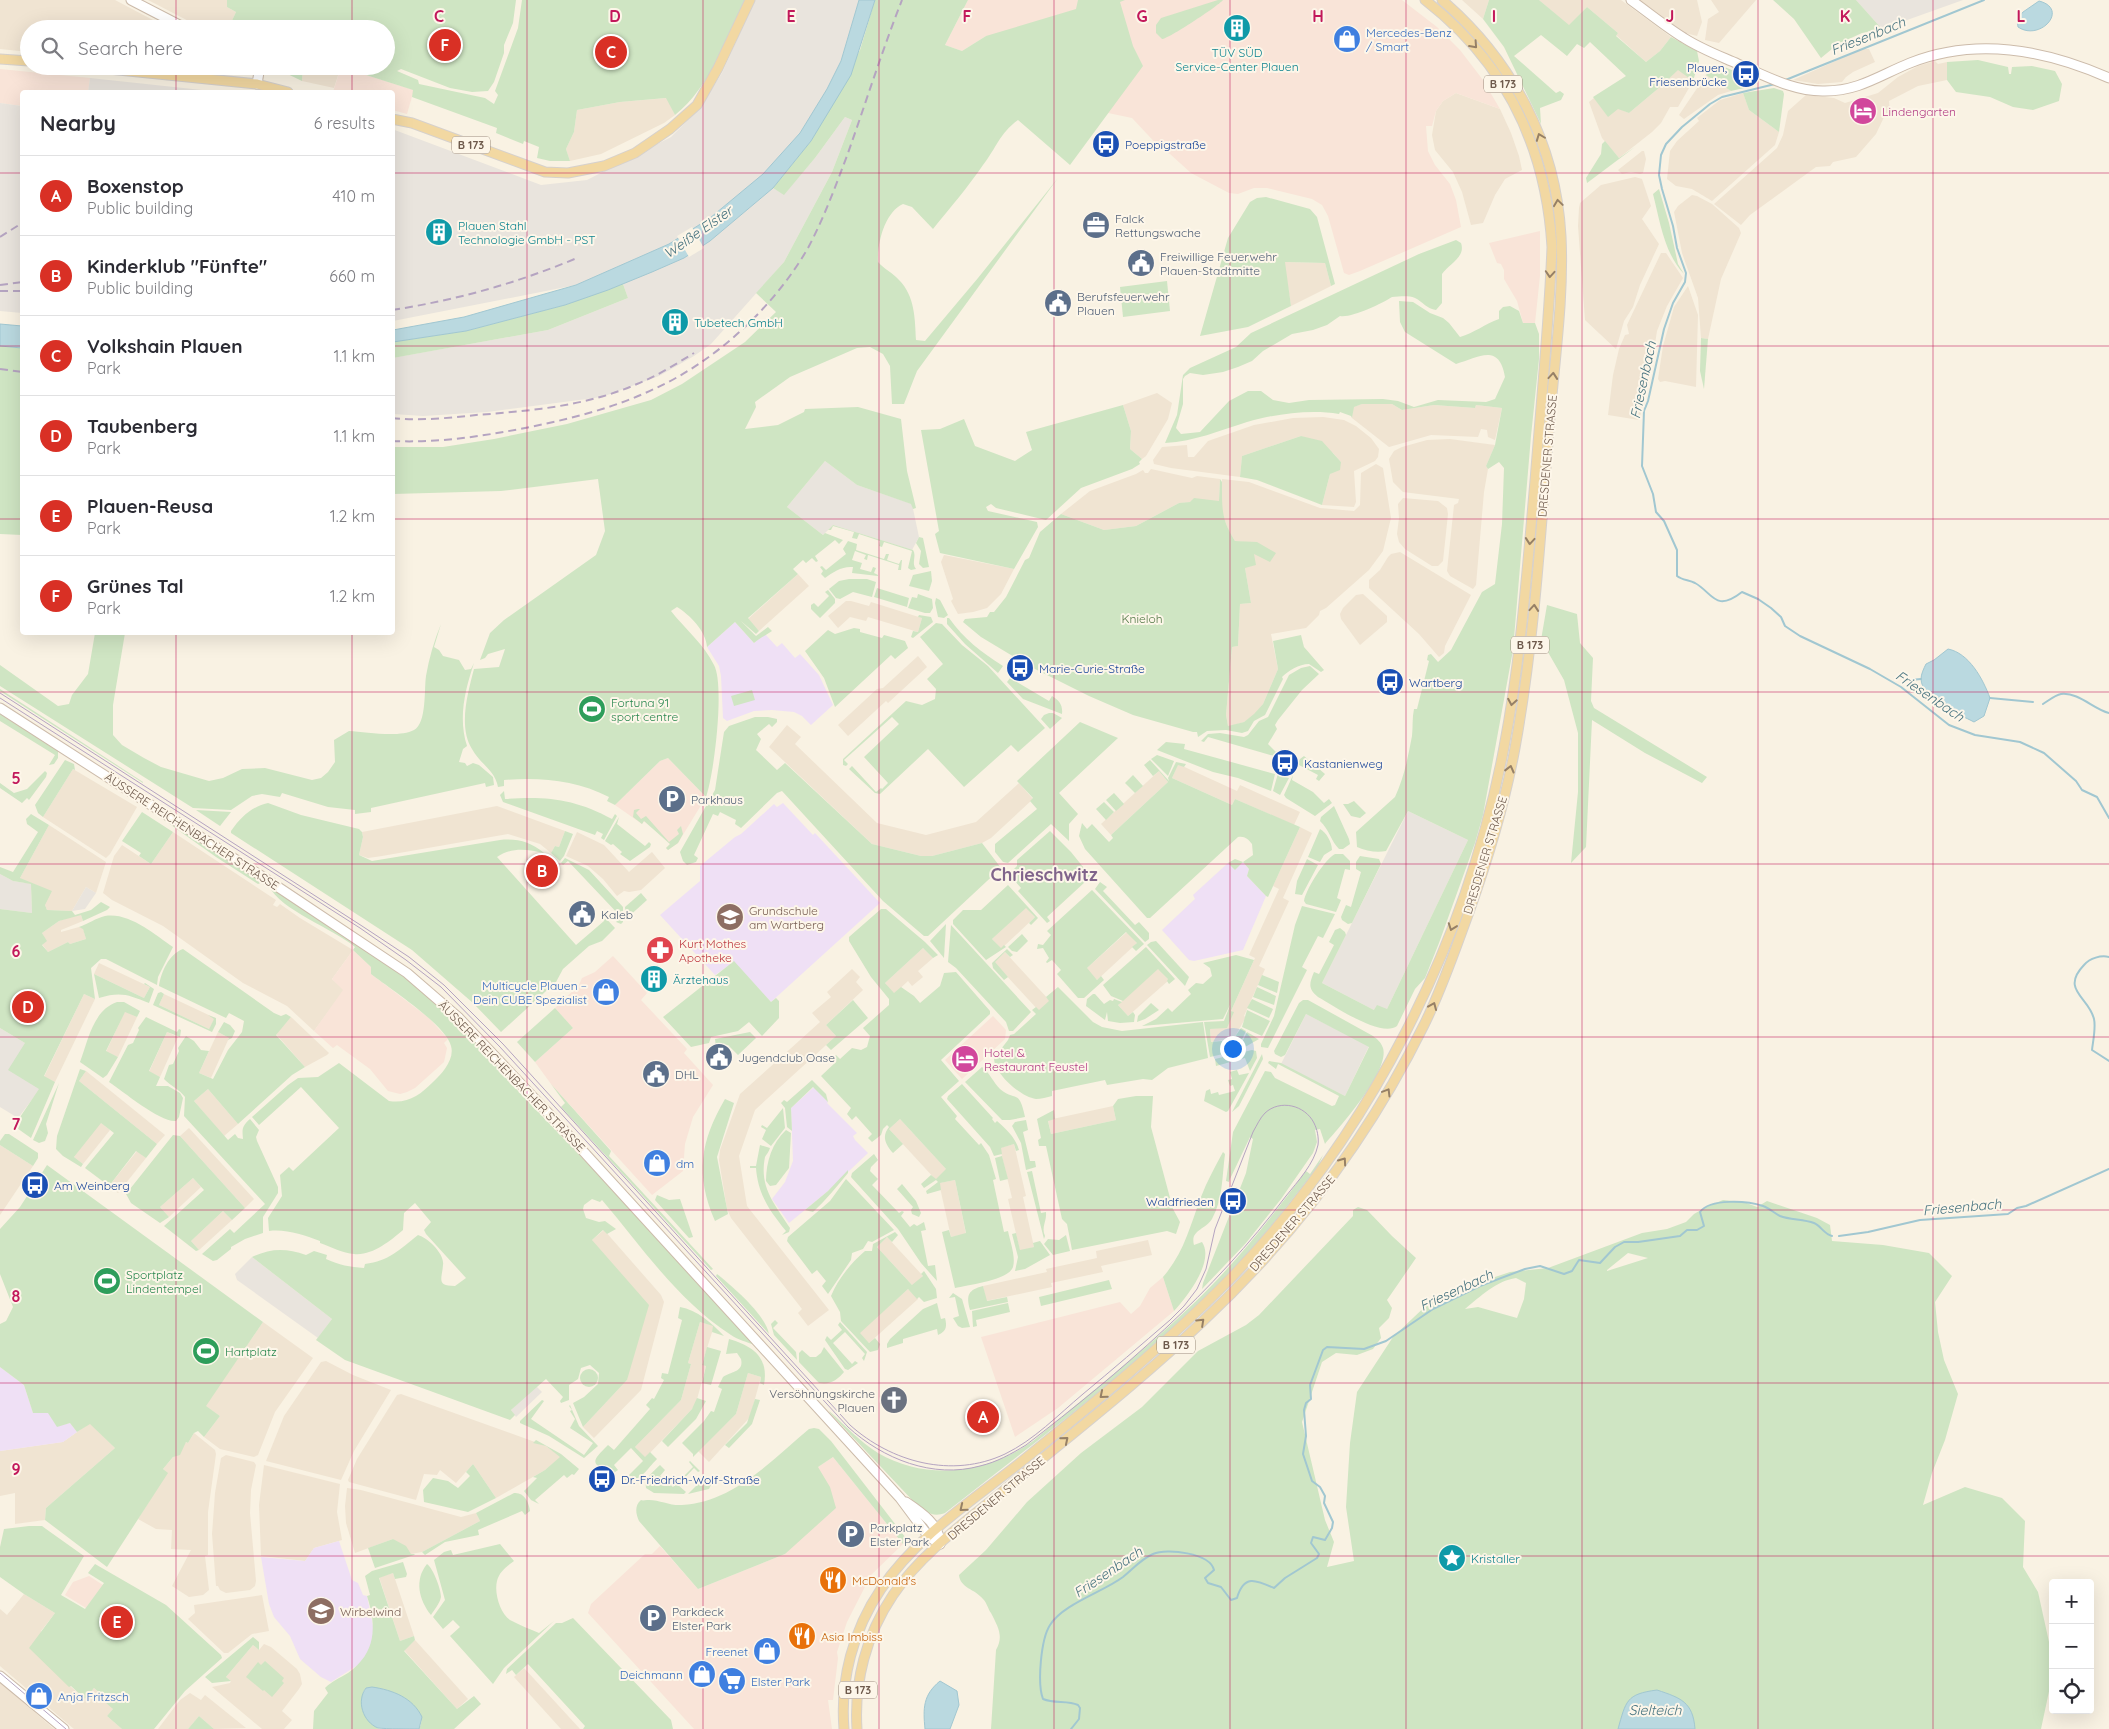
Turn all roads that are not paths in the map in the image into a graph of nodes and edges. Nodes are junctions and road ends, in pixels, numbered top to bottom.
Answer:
1 (131, 0) edge
2 (750, 0) edge
3 (1425, 0) edge
4 (1442, 0) edge
5 (1631, 0) edge
6 (170, 20) edge
7 (0, 58) edge
8 (20, 60) edge
9 (168, 75) edge
10 (258, 75) edge
11 (2109, 78) edge
12 (257, 84) junction
13 (280, 90) edge
14 (395, 120) edge
15 (0, 708) edge
16 (900, 1498) junction
17 (937, 1529) junction
18 (928, 1537) junction
19 (940, 1544) junction
20 (0, 1676) edge
21 (64, 1729) edge
22 (844, 1729) edge
23 (857, 1729) edge

1 - 6 street
2 - 14 main road, B 173
3 -> 17 main road, B 173
19 -> 4 main road, DRESDENER STRASSE / B 173
5 - 11 street
7 - 8 main road
9 - 12 main road
10 - 12 street
12 - 13 main road
15 - 16 street, ÄUSSERE REICHENBACHER STRASSE
16 - 17 street, ÄUSSERE REICHENBACHER STRASSE
16 - 18 street, ÄUSSERE REICHENBACHER STRASSE
17 - 18 main road, B 173
17 - 19 street
18 - 19 street, ÄUSSERE REICHENBACHER STRASSE
18 - 22 main road, B 173
19 - 23 main road, B 173
20 - 21 street

